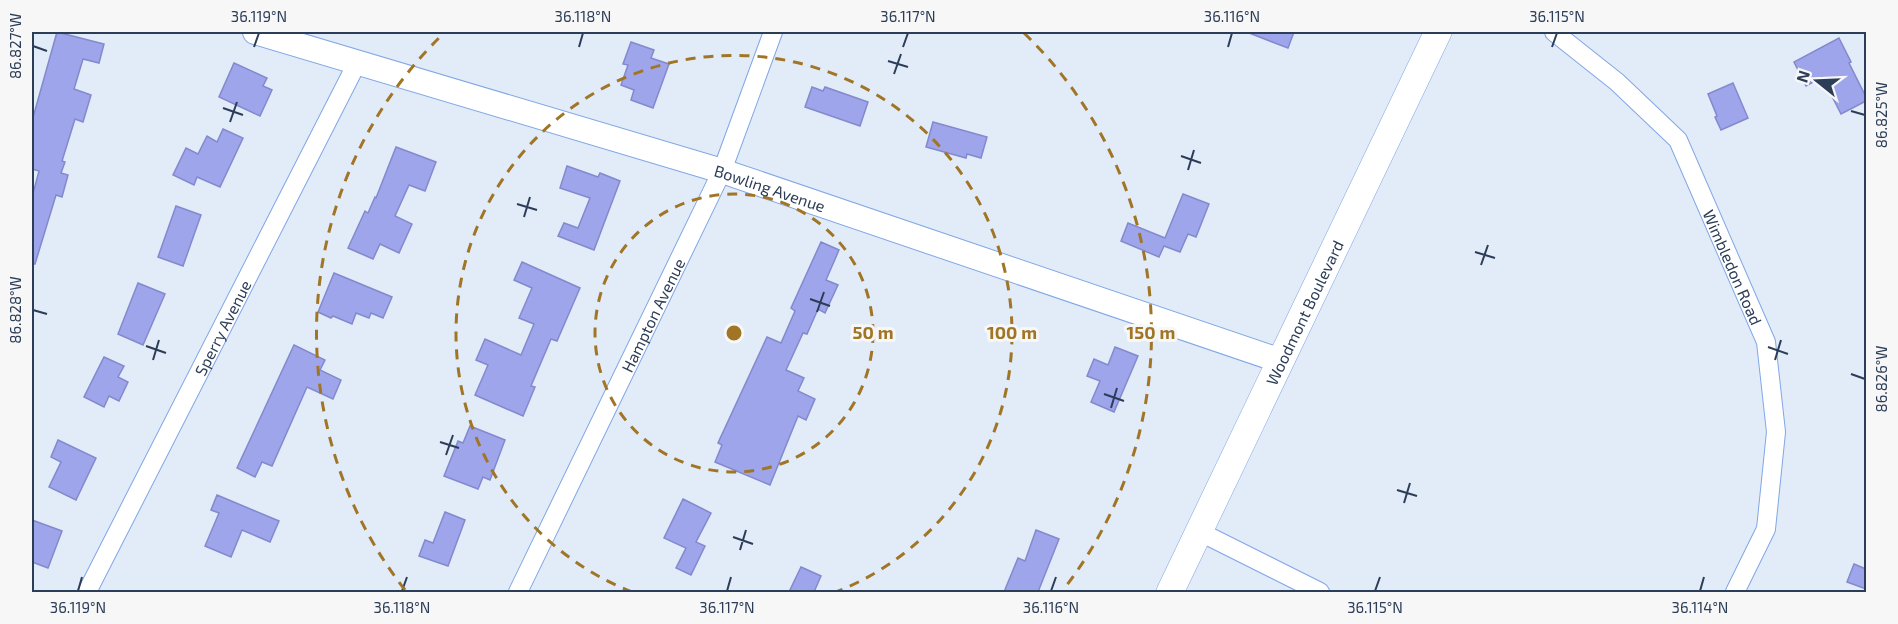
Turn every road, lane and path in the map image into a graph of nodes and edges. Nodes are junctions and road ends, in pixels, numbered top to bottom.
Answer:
1 (255, 32) edge
2 (773, 32) edge
3 (1438, 32) edge
4 (1554, 32) edge
5 (357, 63) junction
6 (722, 171) junction
7 (1281, 361) junction
8 (1200, 532) junction
9 (87, 592) edge
10 (518, 592) edge
11 (1170, 592) edge
12 (1320, 592) edge
13 (1736, 592) edge

1 - 5 street, Bowling Avenue
2 - 6 street, Hampton Avenue
3 - 7 main road, Woodmont Boulevard
4 - 13 street, Wimbledon Road
5 - 6 street, Bowling Avenue
5 - 9 street, Sperry Avenue
6 - 7 street, Bowling Avenue
6 - 10 street, Hampton Avenue
7 - 8 main road, Woodmont Boulevard
8 - 11 main road, Woodmont Boulevard
8 - 12 street

